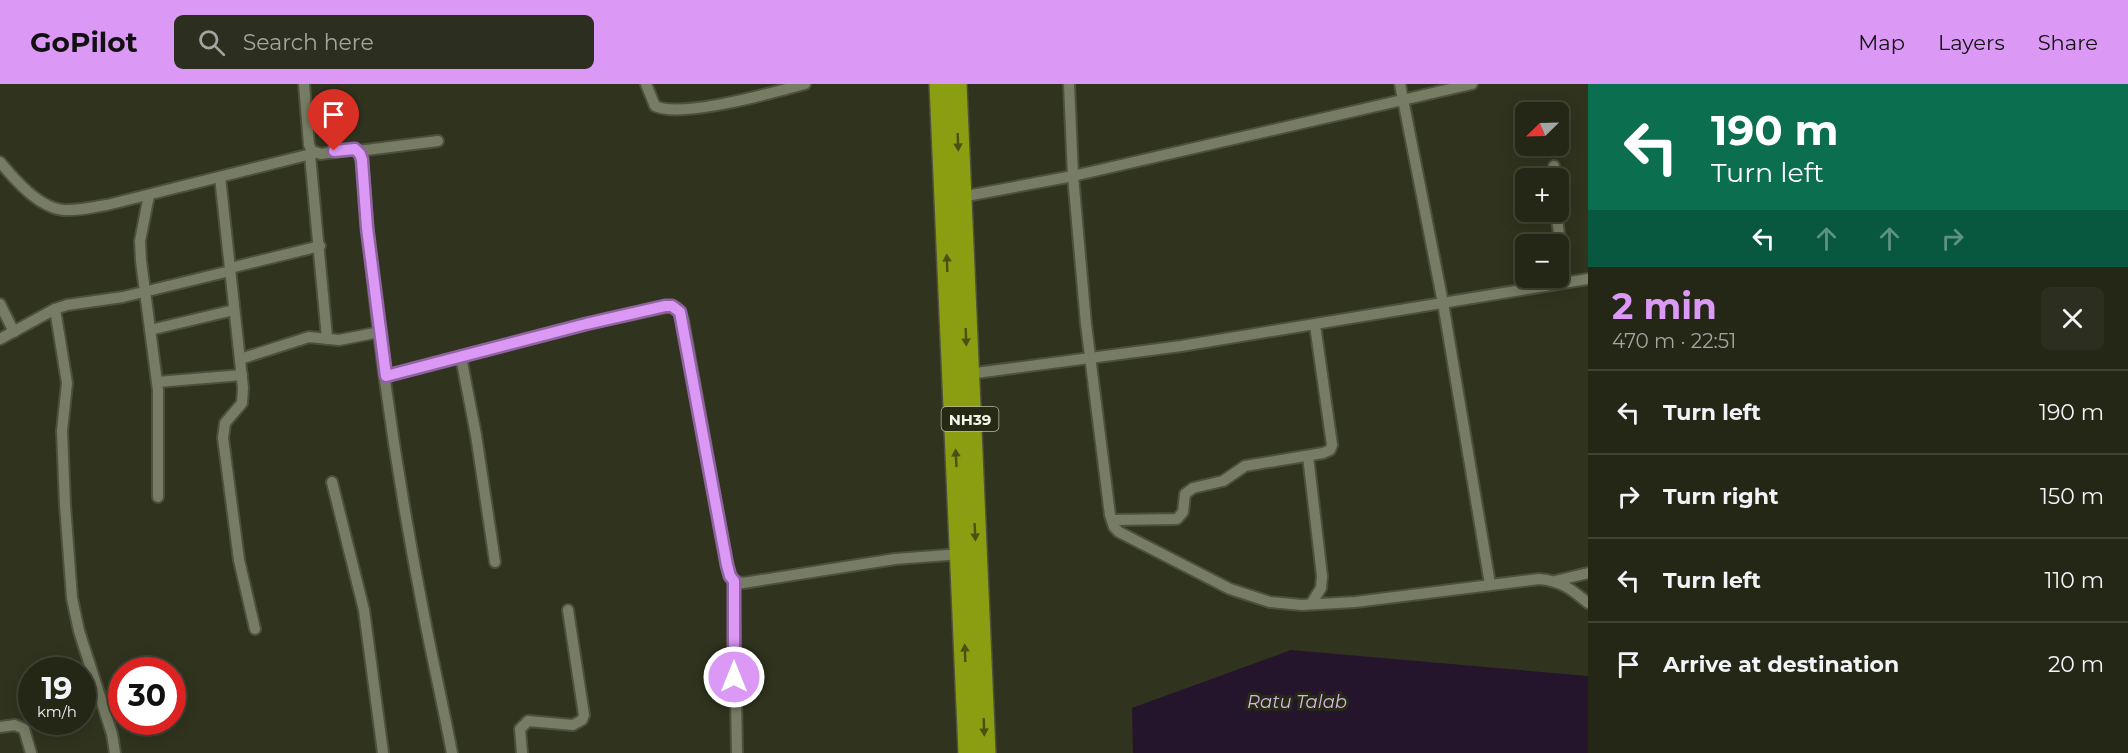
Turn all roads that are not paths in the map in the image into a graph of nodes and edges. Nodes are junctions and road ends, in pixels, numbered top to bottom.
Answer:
1 (304, 84) edge
2 (646, 84) edge
3 (805, 84) edge
4 (940, 84) edge
5 (956, 84) edge
6 (1069, 84) edge
7 (1400, 84) edge
8 (1472, 84) edge
9 (1403, 101) junction
10 (438, 141) dead end
11 (358, 151) junction
12 (313, 154) junction
13 (0, 162) edge
14 (1073, 176) junction
15 (220, 177) junction
16 (149, 195) junction
17 (961, 197) junction
18 (320, 246) junction
19 (230, 269) junction
20 (1588, 279) edge
21 (1569, 280) edge
22 (1519, 288) edge
23 (145, 291) junction
24 (1443, 303) junction
25 (0, 304) edge
26 (55, 309) junction
27 (234, 309) junction
28 (1315, 325) junction
29 (150, 330) junction
30 (14, 332) junction
31 (380, 332) junction
32 (327, 338) junction
33 (0, 339) edge
34 (461, 357) junction
35 (1091, 357) junction
36 (240, 359) junction
37 (968, 374) junction
38 (242, 375) junction
39 (386, 376) junction
40 (157, 382) junction
41 (1308, 456) junction
42 (332, 482) dead end
43 (158, 497) dead end
44 (1112, 520) junction
45 (961, 554) junction
46 (495, 562) dead end
47 (1588, 573) edge
48 (1555, 580) junction
49 (734, 581) junction
50 (1490, 584) junction
51 (1588, 603) edge
52 (1311, 604) junction
53 (568, 610) dead end
54 (255, 629) dead end
55 (0, 728) edge
56 (31, 753) edge
57 (115, 753) edge
58 (383, 753) edge
59 (452, 753) edge
60 (522, 753) edge
61 (736, 753) edge
62 (969, 753) edge
63 (985, 753) edge

1 - 12 street
2 - 3 street
45 -> 4 highway, NH39
5 -> 17 highway, NH39
6 - 14 street
7 - 9 street
8 - 9 street
9 - 14 street
9 - 24 street
10 - 11 street
11 - 12 street
11 - 31 street
12 - 15 street
12 - 18 street
13 - 16 street
14 - 17 street
14 - 35 street
15 - 16 street
15 - 19 street
16 - 23 street
17 -> 37 highway, NH39
18 - 19 street
18 - 32 street
19 - 23 street
19 - 27 street
20 - 21 street
22 - 24 street
23 - 26 street
23 - 29 street
24 - 28 street
24 - 50 street
25 - 30 street
26 - 30 street
26 - 57 street
27 - 29 street
27 - 36 street
28 - 35 street
28 - 41 street
29 - 40 street
30 - 33 street
31 - 32 street
31 - 39 street
32 - 36 street
34 - 39 street
34 - 46 street
34 - 49 street
35 - 37 street
35 - 44 street
36 - 38 street
37 -> 63 highway, NH39
38 - 40 street
38 - 54 street
39 - 59 street
40 - 43 street
41 - 44 street
41 - 52 street
42 - 58 street
44 - 52 street
45 - 49 street
62 -> 45 highway, NH39
47 - 48 street
48 - 50 street
48 - 51 street
49 - 61 street
50 - 52 street
53 - 60 street
55 - 56 street

